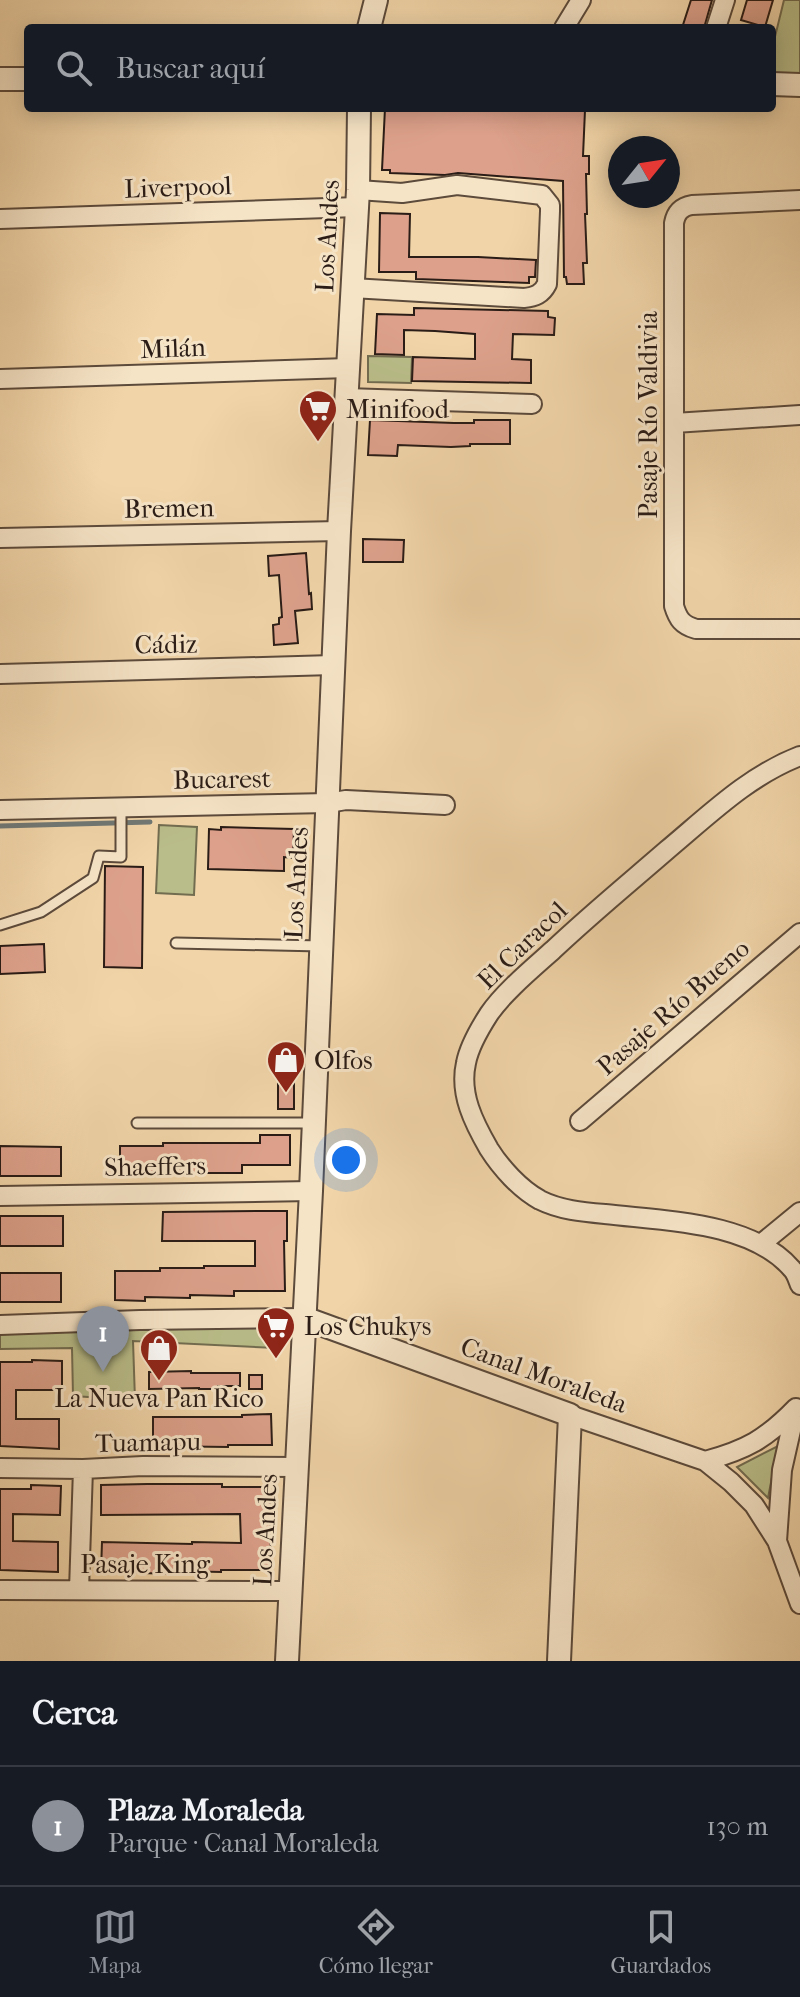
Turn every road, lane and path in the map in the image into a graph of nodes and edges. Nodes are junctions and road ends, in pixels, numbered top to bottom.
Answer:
1 (376, 0) edge
2 (581, 0) edge
3 (725, 0) edge
4 (370, 24) edge
5 (566, 24) edge
6 (717, 24) edge
7 (0, 79) edge
8 (24, 79) edge
9 (776, 84) edge
10 (800, 85) edge
11 (359, 112) edge
12 (358, 198) junction
13 (800, 200) edge
14 (0, 219) edge
15 (352, 288) junction
16 (348, 368) junction
17 (0, 379) edge
18 (346, 398) junction
19 (532, 404) dead end
20 (800, 415) edge
21 (674, 423) junction
22 (339, 531) junction
23 (0, 538) edge
24 (800, 629) edge
25 (333, 665) junction
26 (0, 674) edge
27 (800, 756) edge
28 (328, 803) junction
29 (445, 805) dead end
30 (121, 807) junction
31 (0, 810) edge
32 (0, 925) edge
33 (800, 933) edge
34 (176, 943) dead end
35 (321, 946) junction
36 (580, 1121) dead end
37 (137, 1123) dead end
38 (313, 1123) junction
39 (311, 1191) junction
40 (0, 1196) edge
41 (800, 1212) edge
42 (761, 1244) junction
43 (800, 1285) edge
44 (304, 1318) junction
45 (0, 1325) edge
46 (798, 1403) edge
47 (570, 1415) junction
48 (705, 1461) junction
49 (297, 1467) junction
50 (0, 1468) edge
51 (83, 1469) junction
52 (777, 1541) junction
53 (0, 1590) edge
54 (79, 1590) junction
55 (289, 1591) junction
56 (800, 1604) edge
57 (287, 1661) edge
58 (559, 1661) edge

1 - 4 street
2 - 5 street
3 - 6 street
7 - 8 street
9 - 10 street
11 - 12 street, Los Andes
12 - 14 street, Liverpool
12 - 15 street, Los Andes
12 - 15 street, Liverpool
13 - 21 street, Pasaje Río Valdivia
15 - 16 street, Los Andes
16 - 17 street, Milán
16 - 18 street, Los Andes
18 - 19 street
18 - 22 street, Los Andes
20 - 21 street
21 - 24 street, Pasaje Río Valdivia
22 - 23 street, Bremen
22 - 25 street, Los Andes
25 - 26 street, Cádiz
25 - 28 street, Los Andes
27 - 42 street, El Caracol
28 - 29 street, Bucarest
28 - 30 street, Bucarest
28 - 35 street, Los Andes
30 - 31 street, Bucarest
30 - 32 lane
33 - 36 street, Pasaje Río Bueno
34 - 35 lane
35 - 38 street, Los Andes
37 - 38 lane
38 - 39 street, Los Andes
39 - 40 street, Shaeffers
39 - 44 street, Los Andes
41 - 42 street
42 - 43 street, El Caracol
44 - 45 street, Canal Moraleda
44 - 47 street, Canal Moraleda
44 - 49 street, Los Andes
46 - 48 street
46 - 52 street
47 - 48 street, Canal Moraleda
47 - 58 street
48 - 52 street, Canal Moraleda
49 - 51 street, Tuamapu
49 - 55 street, Los Andes
50 - 51 street, Tuamapu
51 - 54 street
52 - 56 street, Canal Moraleda
53 - 54 street, Pasaje King
54 - 55 street, Pasaje King
55 - 57 street, Los Andes

